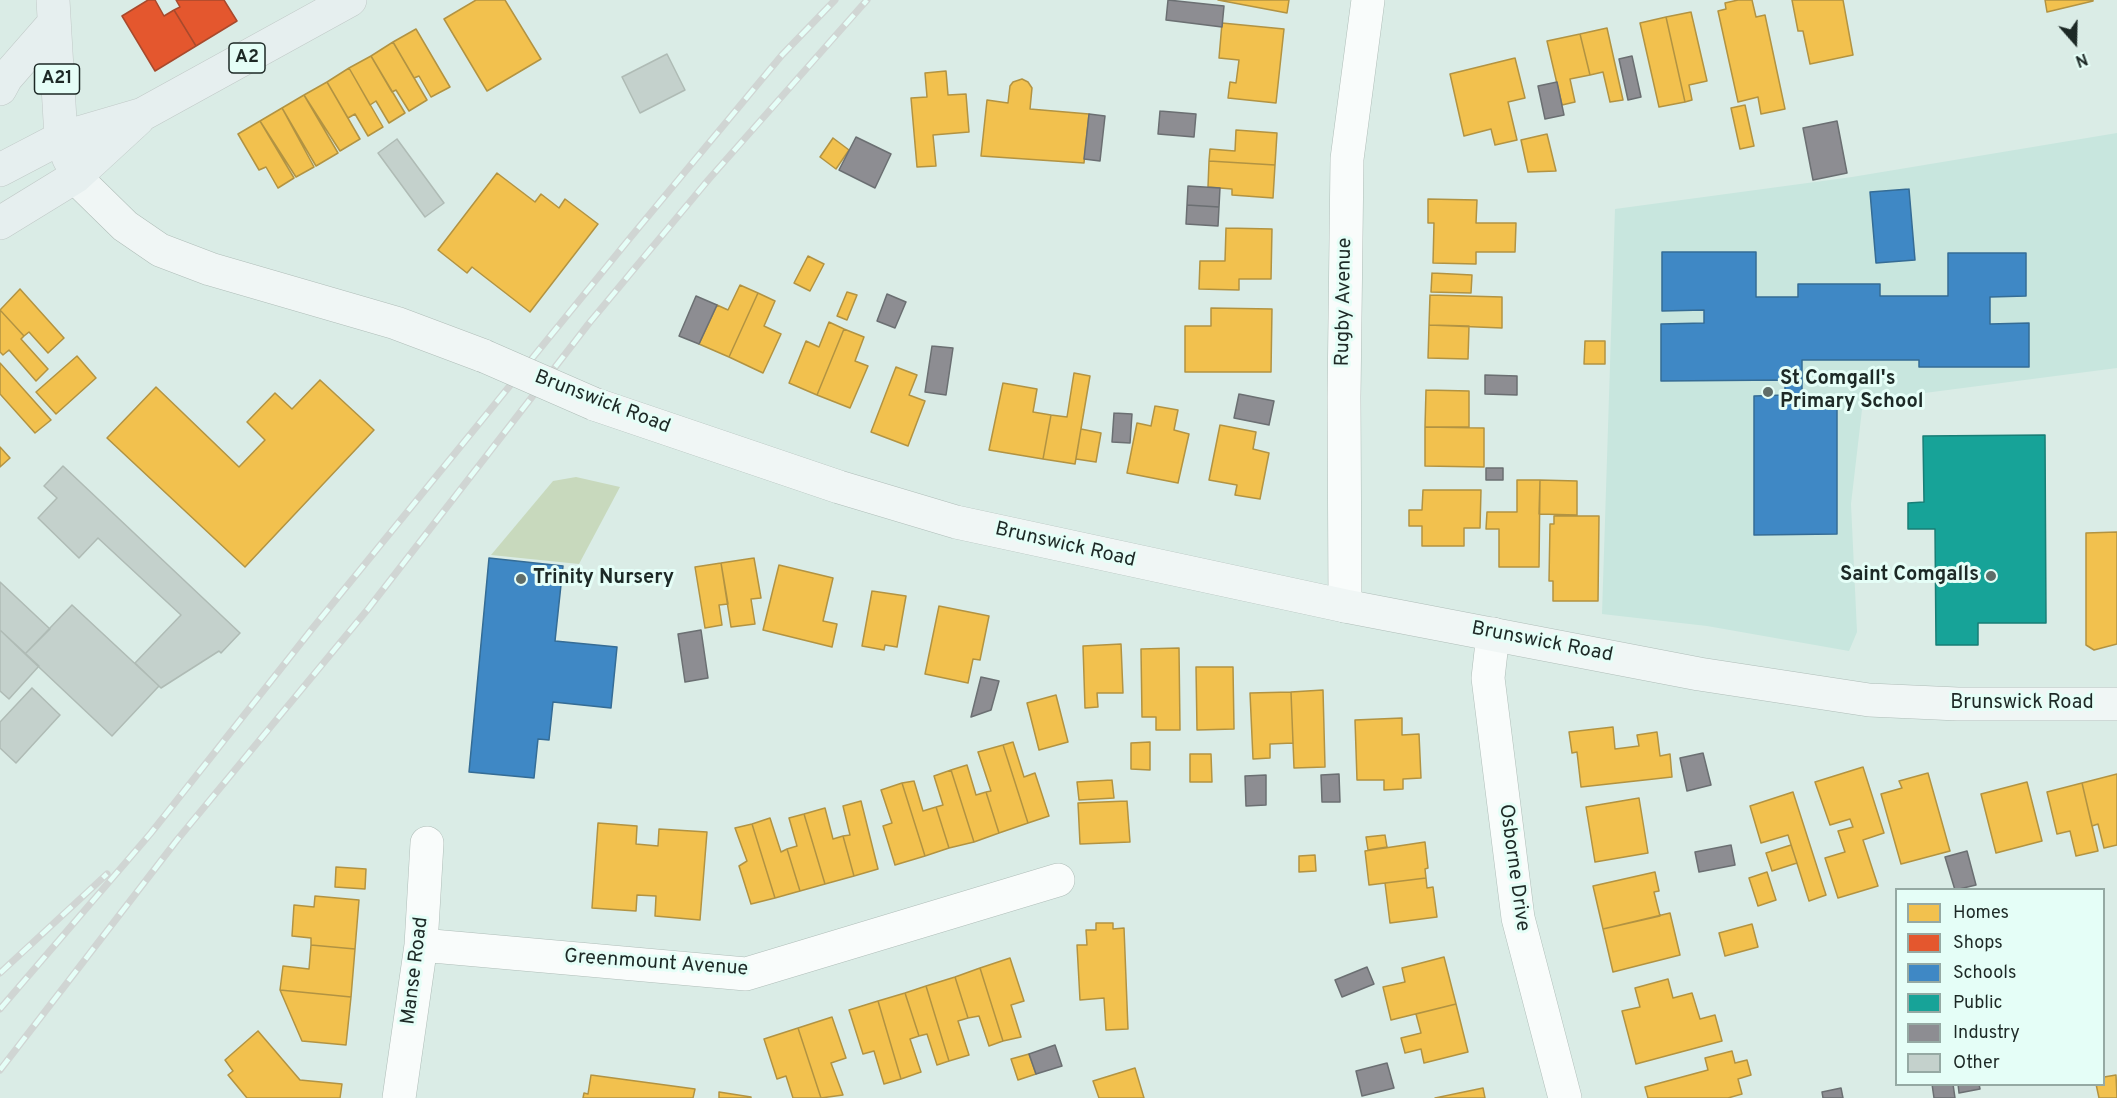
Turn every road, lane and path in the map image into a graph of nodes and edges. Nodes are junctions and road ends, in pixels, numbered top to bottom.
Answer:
1 (350, 0) edge
2 (1374, 1) edge
3 (53, 12) edge
4 (0, 89) edge
5 (143, 114) junction
6 (61, 138) junction
7 (0, 170) edge
8 (75, 177) junction
9 (0, 223) edge
10 (1345, 606) junction
11 (1493, 634) junction
12 (2117, 704) edge
13 (427, 843) dead end
14 (1058, 880) dead end
15 (421, 945) junction
16 (399, 1098) edge
17 (1565, 1098) edge

1 - 5 main road, A2
2 - 10 street, Rugby Avenue
3 - 4 main road, A21
3 - 6 main road, A21
5 - 6 main road, A2
5 - 8 main road, A2
6 - 7 main road, A2
6 - 8 main road, A21
8 - 9 main road, A2
8 - 10 main road, Brunswick Road, bridge
10 - 11 main road, Brunswick Road
11 - 12 main road, Brunswick Road
11 - 17 street, Osborne Drive
13 - 15 street, Manse Road
14 - 15 street, Greenmount Avenue
15 - 16 street, Manse Road

